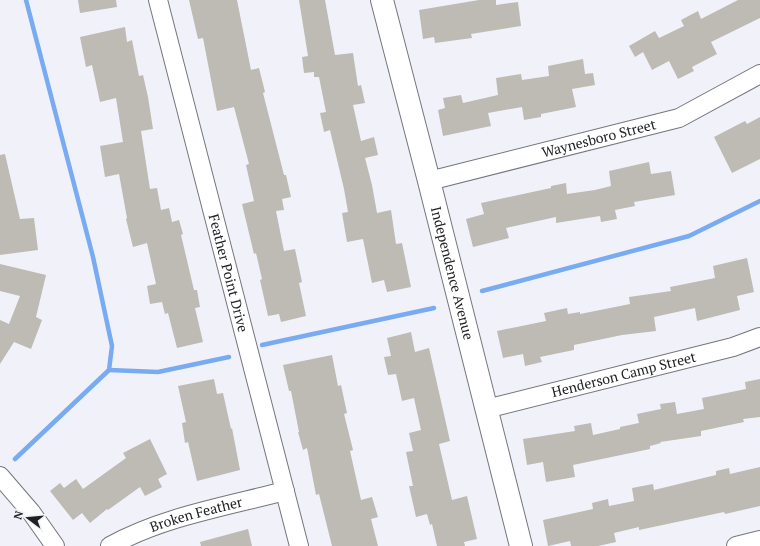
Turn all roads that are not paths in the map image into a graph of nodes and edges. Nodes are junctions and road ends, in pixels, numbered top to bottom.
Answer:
1 (158, 0) edge
2 (382, 0) edge
3 (760, 74) edge
4 (429, 181) junction
5 (760, 337) edge
6 (486, 409) junction
7 (0, 476) edge
8 (285, 491) junction
9 (760, 540) edge
10 (55, 546) edge
11 (110, 546) edge
12 (299, 546) edge
13 (521, 546) edge
14 (736, 546) edge

1 - 8 street, Feather Point Drive
2 - 4 street, Independence Avenue
3 - 4 street, Waynesboro Street
4 - 6 street, Independence Avenue
5 - 6 street, Henderson Camp Street
6 - 13 street, Independence Avenue
7 - 10 street
8 - 11 street, Broken Feather
8 - 12 street, Feather Point Drive
9 - 14 street

